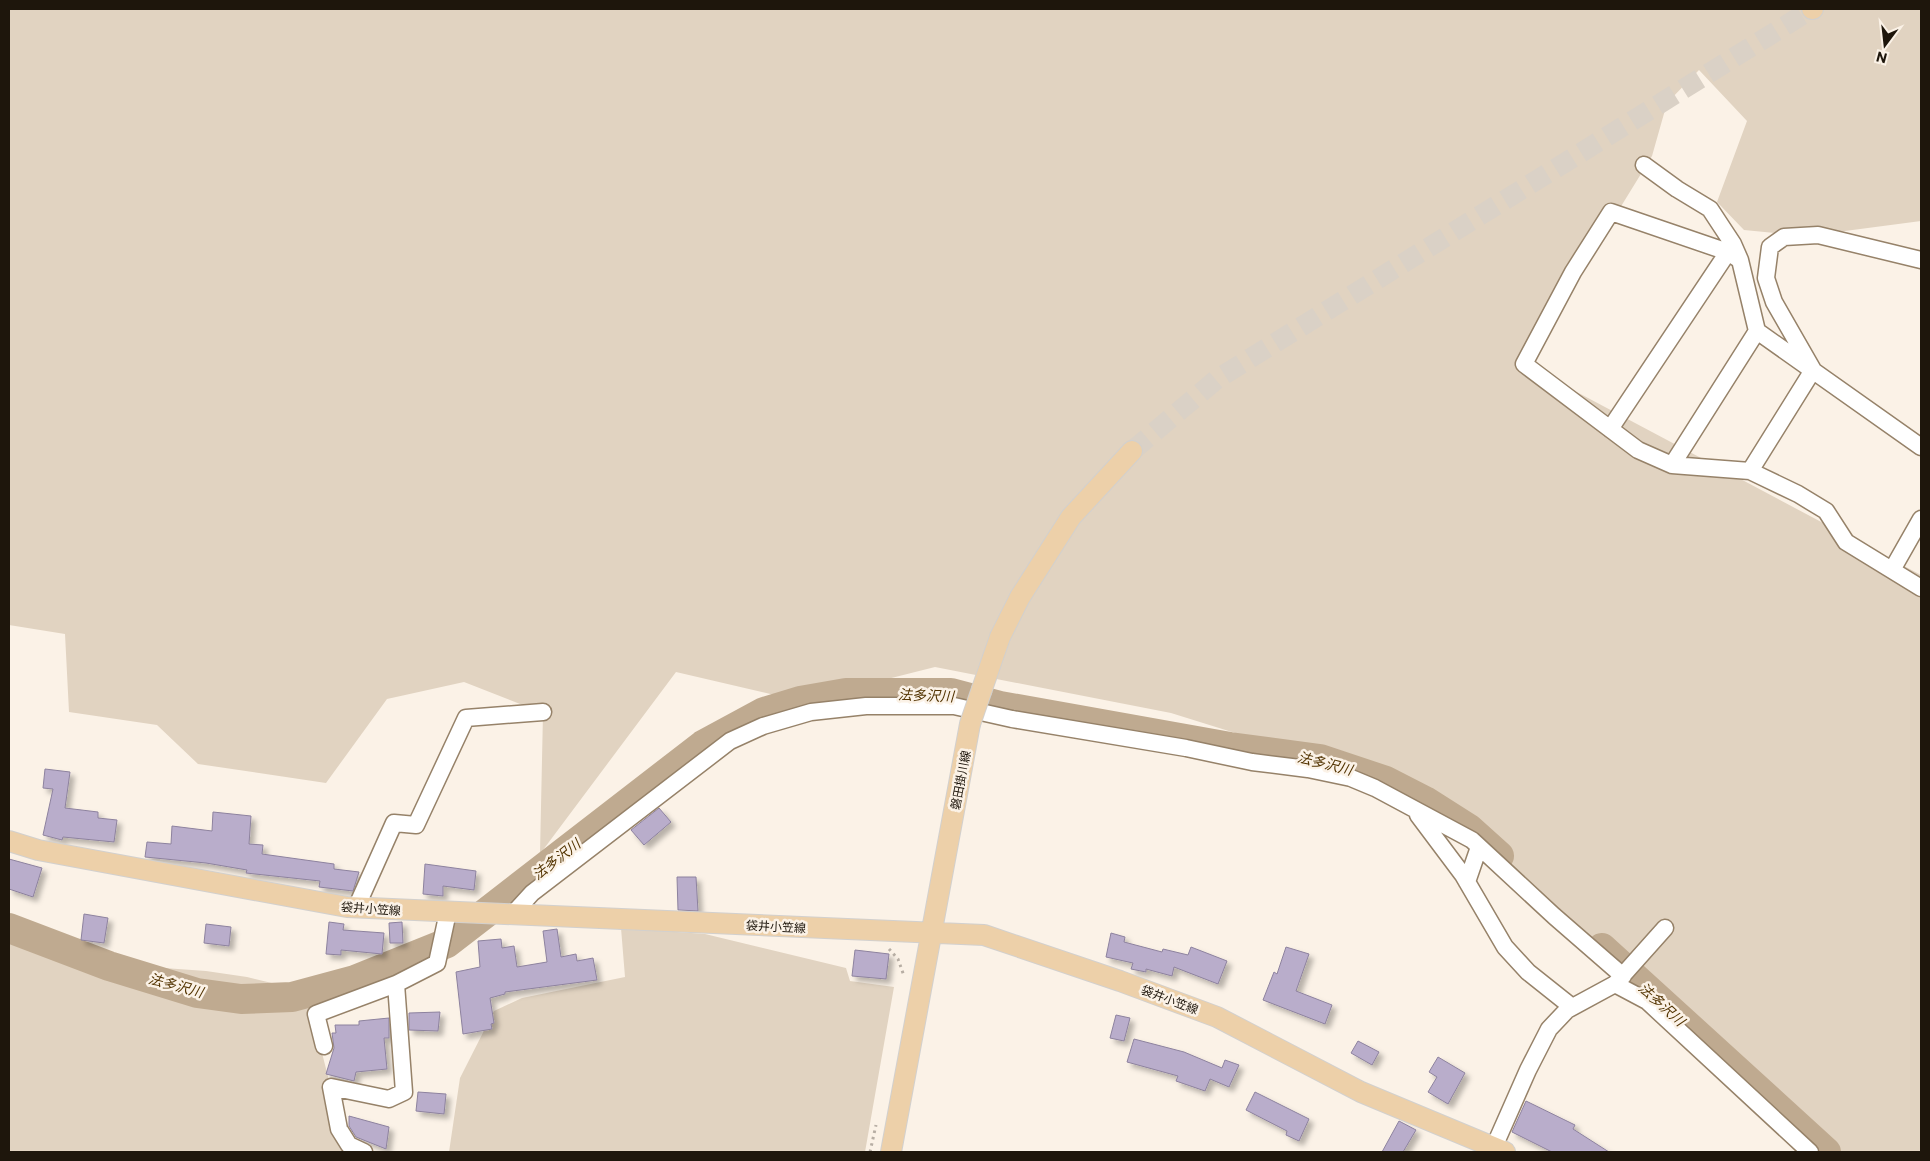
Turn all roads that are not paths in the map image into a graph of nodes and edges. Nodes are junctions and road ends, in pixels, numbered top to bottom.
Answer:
1 (1644, 165) dead end
2 (1734, 256) junction
3 (1921, 260) edge
4 (1757, 331) junction
5 (1814, 370) junction
6 (1610, 429) junction
7 (1921, 447) edge
8 (1132, 451) tunnel mouth
9 (1672, 465) junction
10 (1750, 471) junction
11 (1921, 519) edge
12 (1892, 570) junction
13 (1921, 588) edge
14 (543, 712) dead end
15 (1415, 811) junction
16 (9, 841) edge
17 (1479, 847) junction
18 (1467, 882) junction
19 (356, 908) junction
20 (448, 912) junction
21 (513, 914) junction
22 (1665, 928) dead end
23 (931, 933) junction
24 (1619, 980) junction
25 (396, 984) junction
26 (1572, 1007) junction
27 (324, 1046) dead end
28 (1499, 1150) edge
29 (364, 1152) edge
30 (890, 1152) edge
31 (1810, 1152) edge

1 - 2 street
2 - 4 street
2 - 6 street
2 - 6 street
3 - 5 street
4 - 5 street
4 - 9 street
5 - 7 street
5 - 10 street
6 - 9 street
8 - 23 main road, 磐田掛川線, bridge
9 - 10 street
10 - 12 street
11 - 12 street
12 - 13 street
14 - 19 street
15 - 17 street
15 - 18 street
15 - 21 street
16 - 19 main road, 袋井小笠線
17 - 18 street
17 - 24 street
18 - 26 street
19 - 20 main road, 袋井小笠線
20 - 21 main road, 袋井小笠線
20 - 25 street
21 - 23 main road, 袋井小笠線
22 - 24 street
23 - 28 main road, 袋井小笠線
23 - 30 main road, 磐田掛川線
24 - 26 street
24 - 31 street
25 - 27 street
25 - 29 street
26 - 28 street

